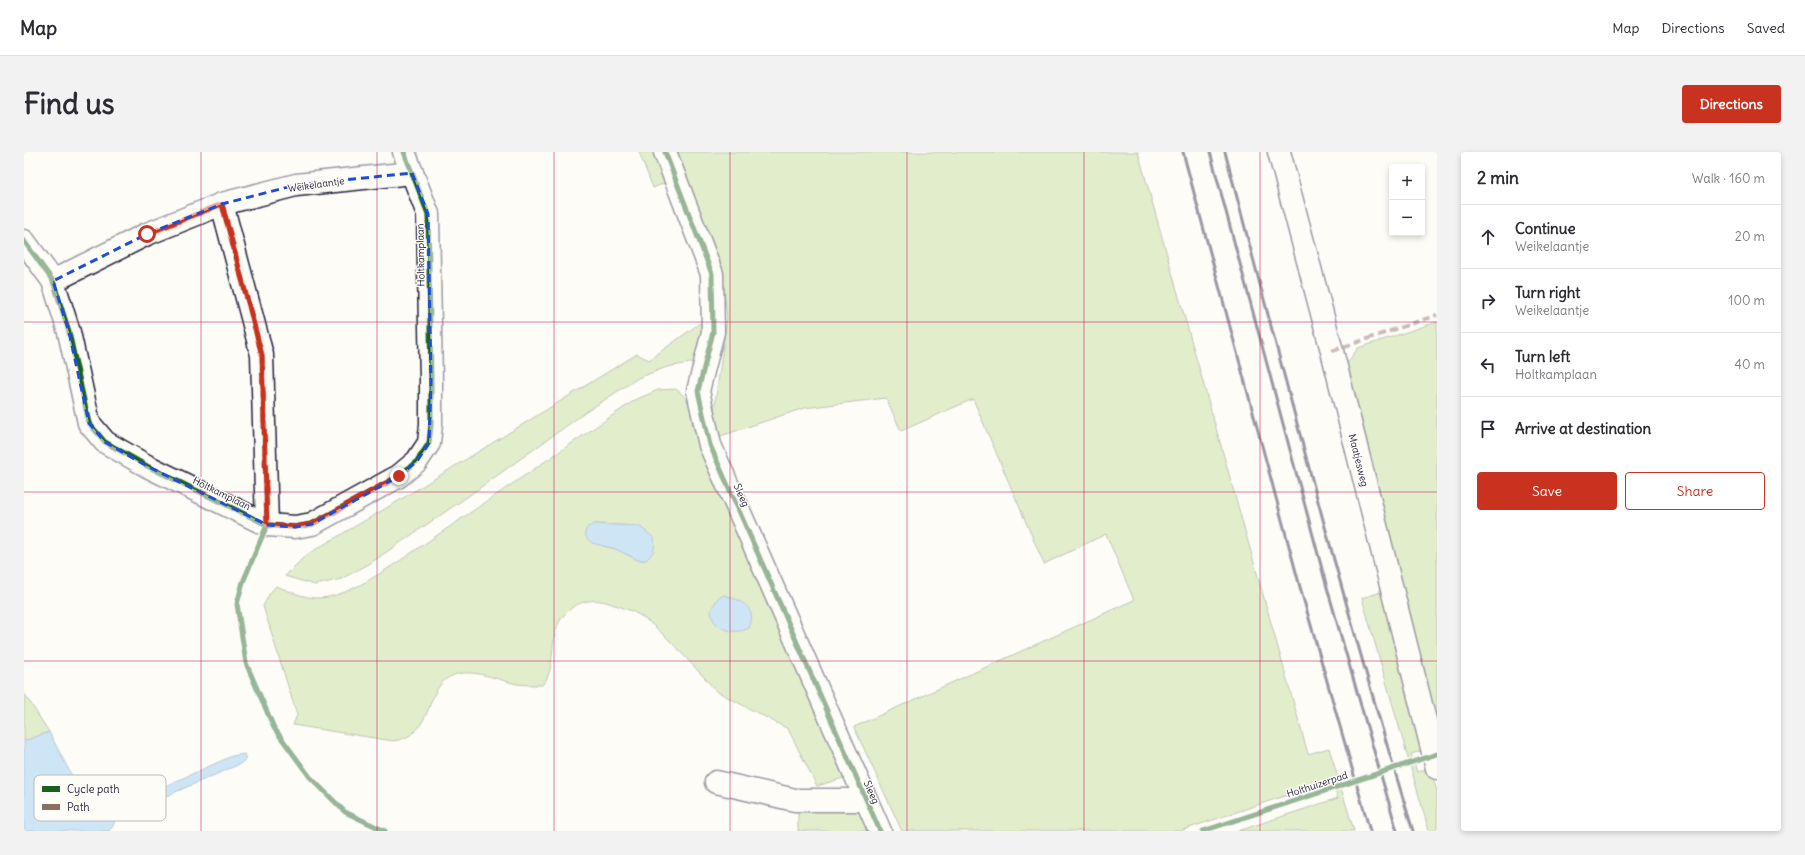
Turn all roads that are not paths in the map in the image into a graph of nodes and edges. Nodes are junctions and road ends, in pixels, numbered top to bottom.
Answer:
1 (404, 152) edge
2 (666, 152) edge
3 (1279, 152) edge
4 (412, 172) junction
5 (222, 204) junction
6 (24, 241) edge
7 (52, 281) junction
8 (267, 525) junction
9 (1437, 768) edge
10 (716, 782) dead end
11 (866, 800) junction
12 (880, 831) edge

1 - 4 street, Holtkamplaan
2 - 11 street, Sleeg
3 - 9 street, Maatjesweg
4 - 5 street, Weikelaantje
4 - 8 street, Holtkamplaan
5 - 7 street, Weikelaantje
5 - 8 street
6 - 7 street, Holtkamplaan
7 - 8 street, Holtkamplaan
10 - 11 street, Sleeg
11 - 12 street, Sleeg

